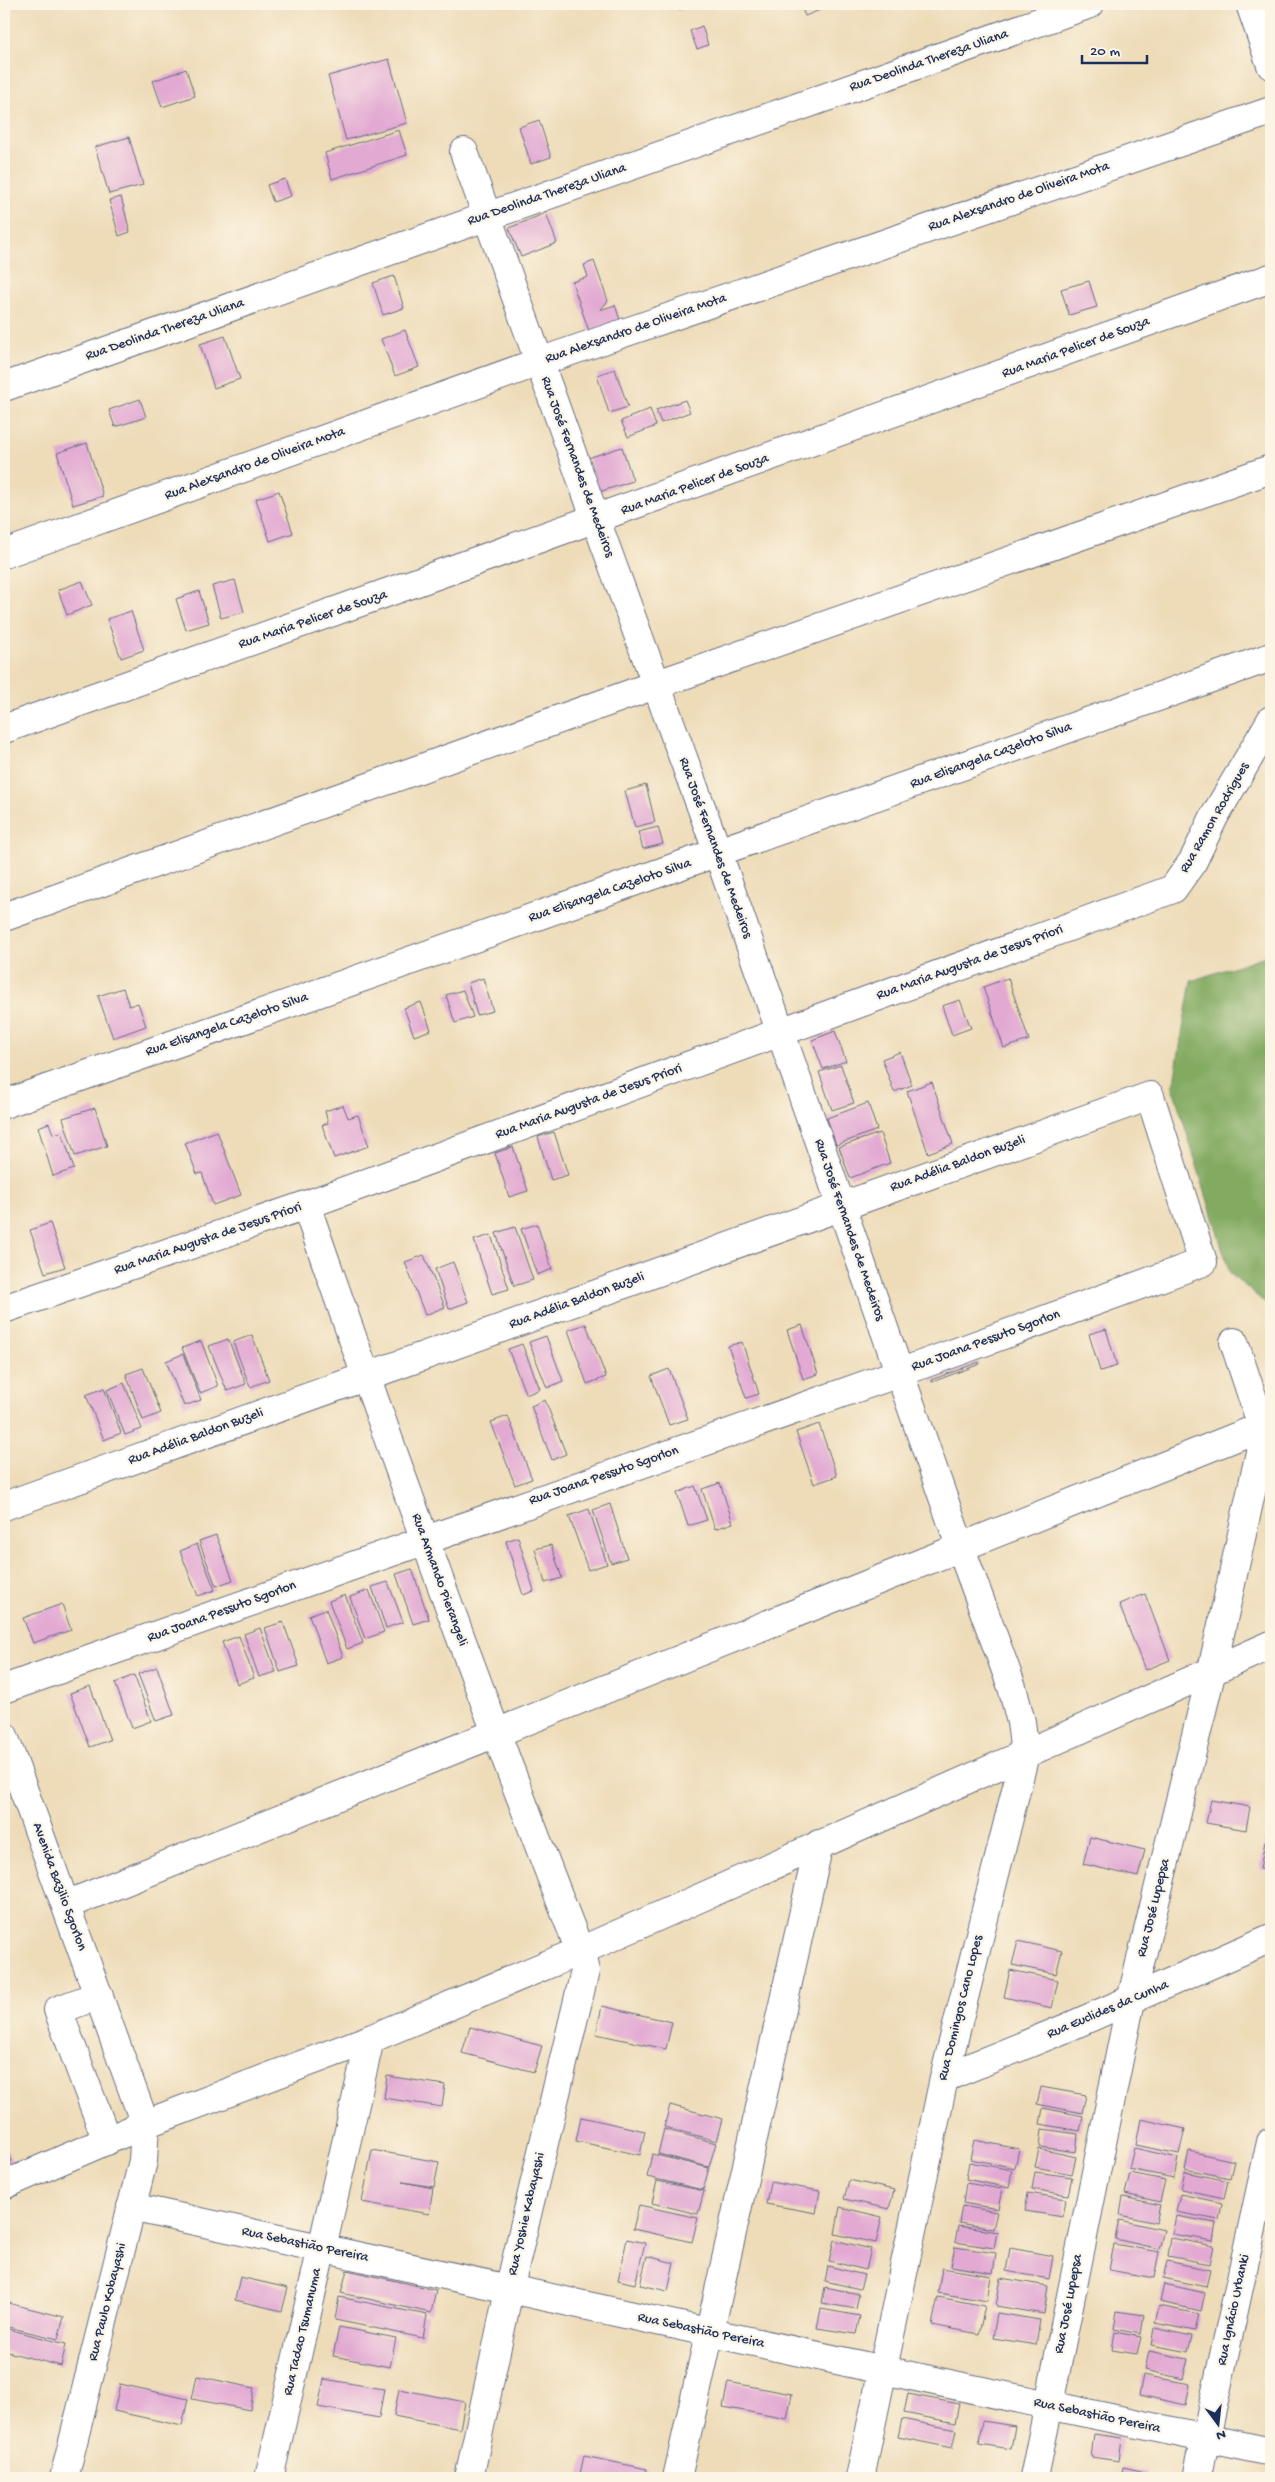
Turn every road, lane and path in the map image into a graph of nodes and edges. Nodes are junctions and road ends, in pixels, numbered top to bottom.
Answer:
1 (1090, 4) edge
2 (1250, 4) edge
3 (1271, 64) edge
4 (1271, 111) edge
5 (464, 152) dead end
6 (487, 216) junction
7 (1271, 278) edge
8 (539, 362) junction
9 (4, 387) edge
10 (1271, 470) edge
11 (596, 520) junction
12 (4, 554) edge
13 (1271, 657) edge
14 (656, 685) junction
15 (1271, 720) edge
16 (4, 729) edge
17 (718, 853) junction
18 (1173, 889) joint
19 (4, 917) edge
20 (780, 1032) junction
21 (4, 1104) edge
22 (306, 1205) junction
23 (841, 1206) junction
24 (1203, 1262) joint
25 (4, 1309) edge
26 (1234, 1342) dead end
27 (899, 1373) junction
28 (366, 1376) junction
29 (1267, 1425) edge
30 (4, 1506) edge
31 (424, 1540) junction
32 (960, 1546) junction
33 (1271, 1645) edge
34 (1212, 1670) junction
35 (4, 1689) edge
36 (494, 1733) junction
37 (4, 1736) edge
38 (1025, 1754) junction
39 (12, 1782) edge
40 (818, 1844) junction
41 (66, 1905) junction
42 (1271, 1938) edge
43 (580, 1951) junction
44 (99, 1995) junction
45 (1131, 2000) junction
46 (370, 2039) junction
47 (944, 2078) junction
48 (145, 2124) junction
49 (107, 2141) junction
50 (1271, 2142) edge
51 (4, 2185) edge
52 (131, 2208) junction
53 (321, 2249) junction
54 (509, 2290) junction
55 (710, 2333) junction
56 (883, 2370) junction
57 (1049, 2406) junction
58 (1206, 2439) junction
59 (1271, 2452) edge
60 (64, 2478) edge
61 (269, 2478) edge
62 (469, 2478) edge
63 (677, 2478) edge
64 (860, 2478) edge
65 (1034, 2478) edge
66 (1198, 2478) edge

1 - 6 street, Rua Deolinda Thereza Uliana
2 - 3 street
4 - 8 street, Rua Alexsandro de Oliveira Mota
5 - 6 street, Rua José Fernandes de Medeiros
6 - 8 street, Rua José Fernandes de Medeiros
6 - 9 street, Rua Deolinda Thereza Uliana
7 - 11 street, Rua Maria Pelicer de Souza
8 - 11 street, Rua José Fernandes de Medeiros
8 - 12 street, Rua Alexsandro de Oliveira Mota
10 - 14 street
11 - 14 street, Rua José Fernandes de Medeiros
11 - 16 street, Rua Maria Pelicer de Souza
13 - 17 street, Rua Elisangela Cazeloto Silva
14 - 17 street, Rua José Fernandes de Medeiros
14 - 19 street
15 - 18 street, Rua Ramon Rodrigues
17 - 20 street, Rua José Fernandes de Medeiros
17 - 21 street, Rua Elisangela Cazeloto Silva
18 - 20 street, Rua Maria Augusta de Jesus Priori
20 - 22 street, Rua Maria Augusta de Jesus Priori
20 - 23 street, Rua José Fernandes de Medeiros
22 - 25 street, Rua Maria Augusta de Jesus Priori
22 - 28 street, Rua Armando Pierangeli
23 - 24 street, Rua Adélia Baldon Buzeli
23 - 27 street, Rua José Fernandes de Medeiros
23 - 28 street, Rua Adélia Baldon Buzeli
24 - 27 street, Rua Joana Pessuto Sgorlon
26 - 29 street, Rua José Lupepsa
27 - 31 street, Rua Joana Pessuto Sgorlon
27 - 32 street, Rua José Fernandes de Medeiros
28 - 30 street, Rua Adélia Baldon Buzeli
28 - 31 street, Rua Armando Pierangeli
29 - 32 street
29 - 34 street, Rua José Lupepsa
31 - 35 street, Rua Joana Pessuto Sgorlon
31 - 36 street, Rua Armando Pierangeli
32 - 36 street
32 - 38 street, Rua Domingos Cano Lopes
33 - 34 street
34 - 38 street
34 - 45 street, Rua José Lupepsa
36 - 41 street
36 - 43 street, Rua Armando Pierangeli
37 - 39 street, Avenida Bazilio Sgorlon
38 - 40 street
38 - 47 street, Rua Domingos Cano Lopes
39 - 41 street, Avenida Bazilio Sgorlon
40 - 43 street
40 - 55 street
41 - 44 street, Avenida Bazilio Sgorlon
42 - 45 street, Rua Euclides da Cunha
43 - 46 street
43 - 54 street, Rua Yoshie Kabayashi
44 - 48 street, Avenida Bazilio Sgorlon
44 - 49 street
45 - 47 street, Rua Euclides da Cunha
45 - 57 street, Rua José Lupepsa
46 - 48 street
46 - 53 street, Rua Tadao Tsumanuma
47 - 56 street, Rua Domingos Cano Lopes
48 - 49 street
48 - 52 street, Rua Paulo Kobayashi
49 - 51 street
50 - 58 street, Rua Ignácio Urbanki
52 - 53 street, Rua Sebastião Pereira
52 - 60 street, Rua Paulo Kobayashi
53 - 54 street, Rua Sebastião Pereira
53 - 61 street, Rua Tadao Tsumanuma
54 - 55 street, Rua Sebastião Pereira
54 - 62 street, Rua Yoshie Kabayashi
55 - 56 street, Rua Sebastião Pereira
55 - 63 street
56 - 57 street, Rua Sebastião Pereira
56 - 64 street, Rua Domingos Cano Lopes
57 - 58 street, Rua Sebastião Pereira
57 - 65 street, Rua José Lupepsa
58 - 59 street, Rua Sebastião Pereira
58 - 66 street, Rua Ignácio Urbanki

